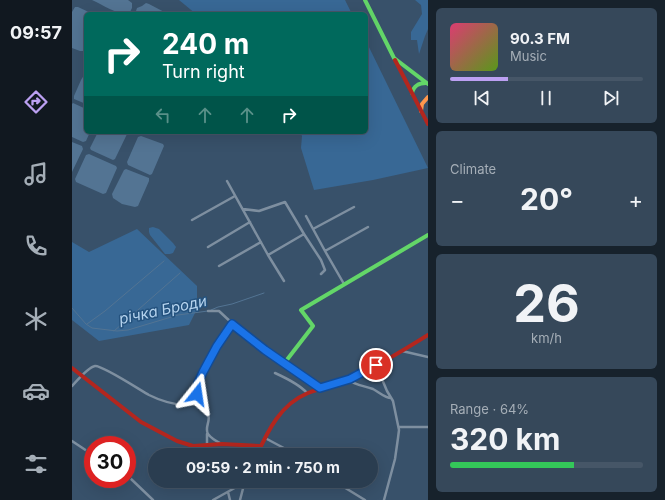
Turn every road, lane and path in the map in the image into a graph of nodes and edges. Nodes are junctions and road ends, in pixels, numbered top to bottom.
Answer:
1 (365, 0) edge
2 (394, 58) junction
3 (427, 83) edge
4 (412, 93) junction
5 (428, 97) edge
6 (421, 111) junction
7 (428, 124) edge
8 (227, 181) dead end
9 (235, 196) junction
10 (354, 207) dead end
11 (242, 209) junction
12 (306, 216) dead end
13 (192, 220) dead end
14 (250, 222) junction
15 (368, 227) dead end
16 (313, 228) junction
17 (304, 234) junction
18 (428, 235) edge
19 (261, 242) junction
20 (208, 247) dead end
21 (325, 251) junction
22 (268, 255) junction
23 (219, 266) dead end
24 (321, 274) dead end
25 (284, 281) dead end
26 (344, 284) junction
27 (208, 311) dead end
28 (232, 324) junction
29 (428, 335) edge
30 (402, 351) junction
31 (428, 358) edge
32 (286, 361) dead end
33 (376, 365) junction
34 (72, 368) edge
35 (275, 373) dead end
36 (82, 376) junction
37 (348, 380) junction
38 (72, 386) edge
39 (320, 388) junction
40 (307, 392) junction
41 (391, 398) junction
42 (197, 404) junction
43 (398, 427) junction
44 (428, 427) edge
45 (207, 430) junction
46 (265, 438) junction
47 (72, 441) edge
48 (222, 444) junction
49 (207, 445) junction
50 (261, 446) joint
51 (284, 448) edge
52 (84, 449) edge
53 (136, 484) edge
54 (235, 488) edge
55 (243, 488) edge
56 (345, 488) edge
57 (228, 492) junction
58 (154, 500) edge
59 (213, 500) edge
60 (230, 500) edge
61 (240, 500) edge
62 (365, 500) edge
63 (384, 500) edge

1 - 2 main road
2 - 3 main road
2 - 4 main road
3 - 4 main road
4 - 6 main road
5 - 6 main road
6 - 7 main road
8 - 9 street
9 - 11 street
9 - 13 street
10 - 16 street
11 - 14 street
11 - 17 street
12 - 16 street
14 - 19 street
14 - 20 street
15 - 21 street
16 - 21 street
17 - 22 street
17 - 24 street
18 - 26 main road
19 - 22 street
19 - 23 street
21 - 26 street
22 - 25 street
26 - 32 main road
27 - 28 street
28 - 39 street
28 - 42 street
29 - 30 main road
30 - 31 street
30 - 33 main road
33 - 37 main road
33 - 41 street
34 - 36 main road
35 - 40 street
36 - 38 street
36 - 42 street
36 - 49 main road
37 - 39 main road
37 - 41 street
39 - 40 main road
40 - 46 main road
41 - 43 street
42 - 45 street
43 - 44 street
43 - 63 street
45 - 48 street
45 - 49 street
46 - 50 main road
46 - 51 street
47 - 52 street
48 - 49 main road
48 - 50 main road
53 - 58 street
54 - 57 street
55 - 61 street
56 - 62 street
57 - 59 street
57 - 60 street

